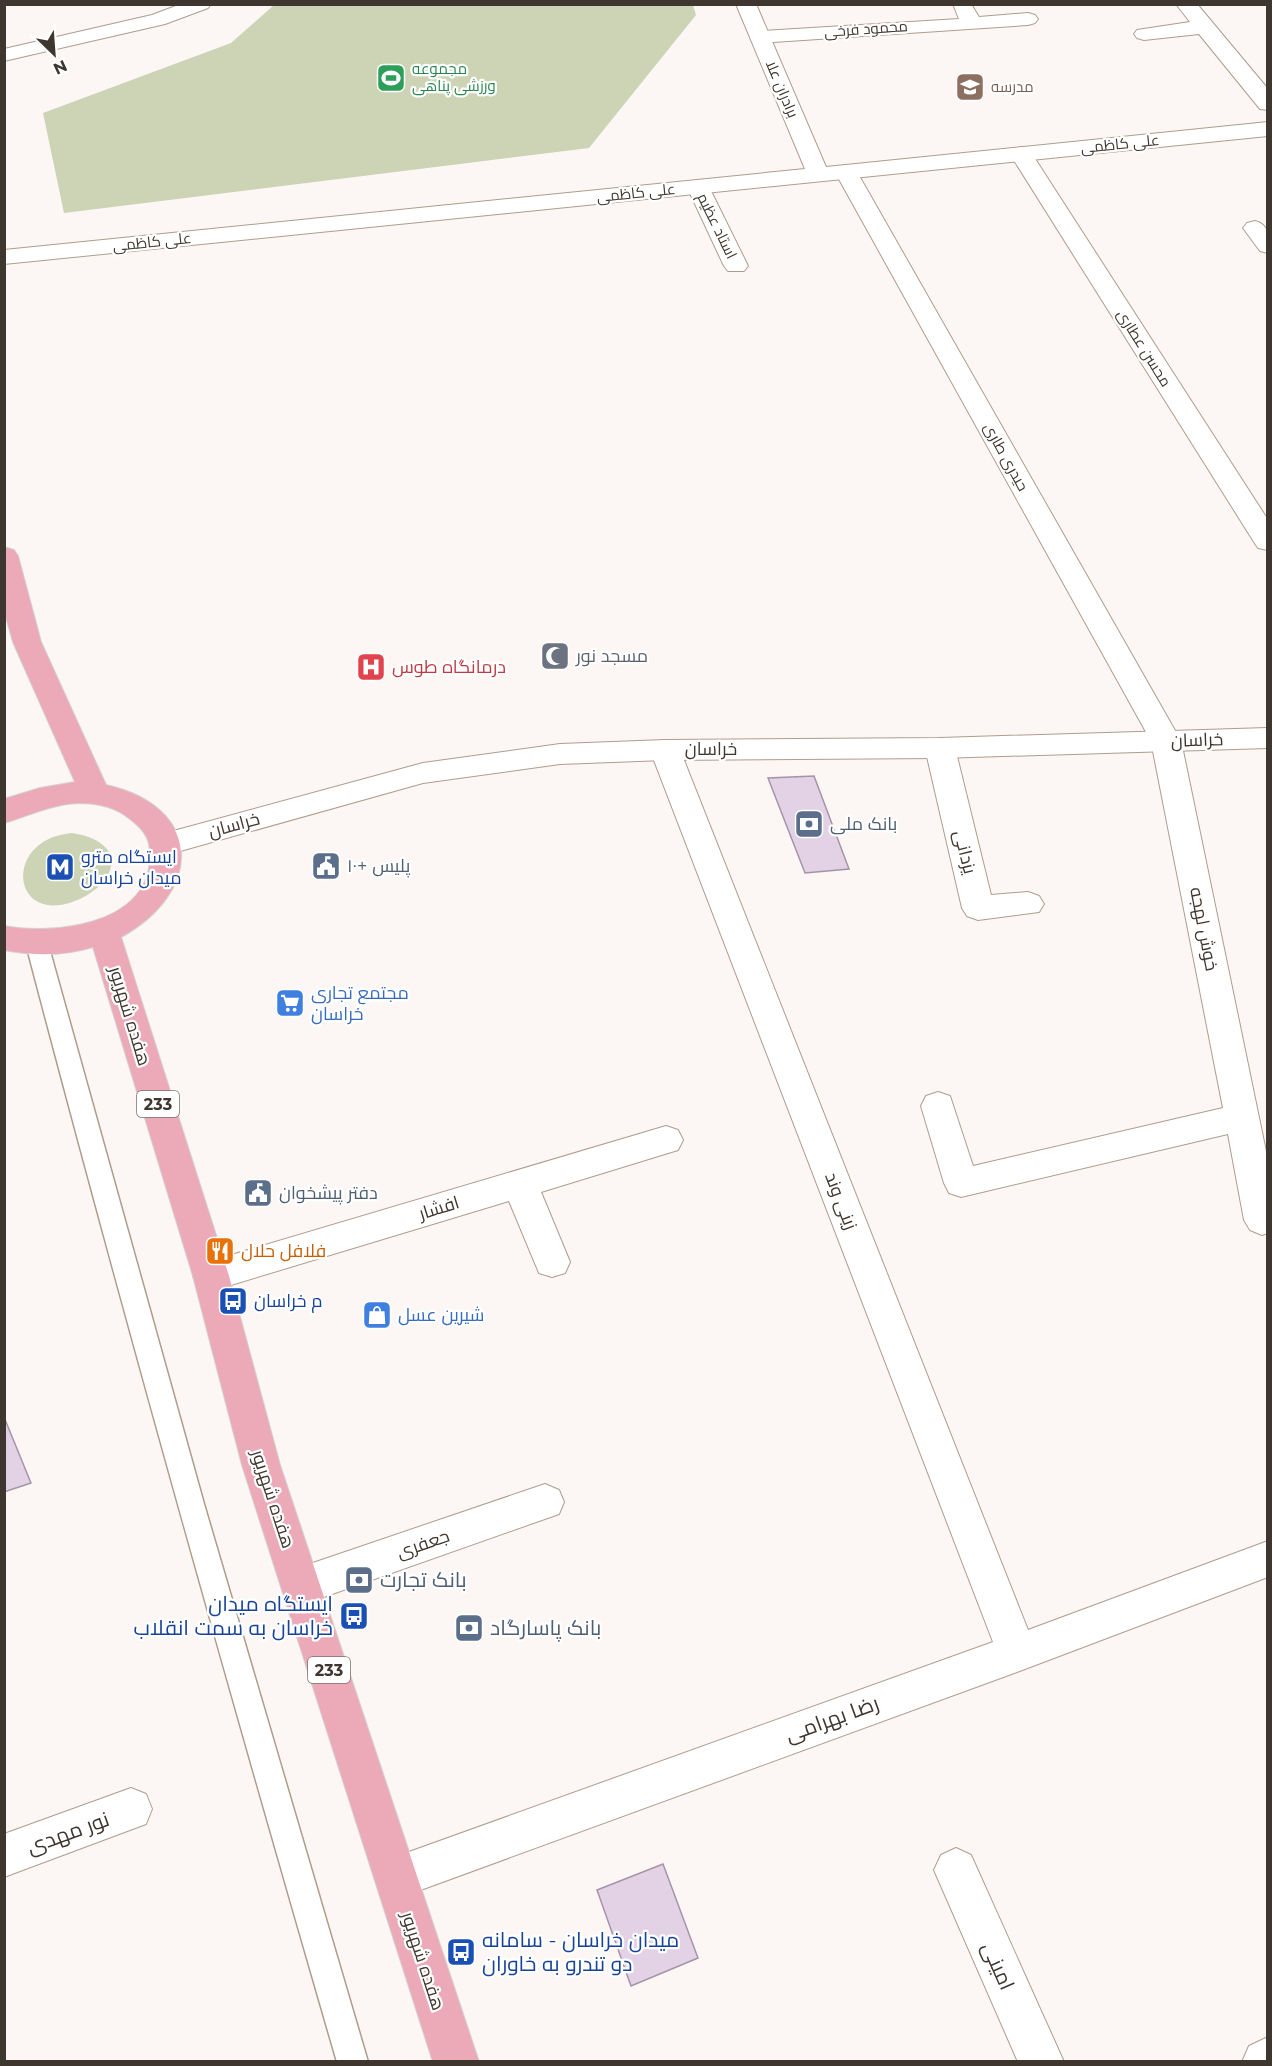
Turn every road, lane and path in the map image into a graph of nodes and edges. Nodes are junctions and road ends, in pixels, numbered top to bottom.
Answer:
1 (201, 4) edge
2 (746, 4) edge
3 (961, 4) edge
4 (1186, 4) edge
5 (1028, 19) dead end
6 (972, 24) junction
7 (1205, 27) junction
8 (1144, 34) dead end
9 (760, 37) junction
10 (4, 55) edge
11 (1268, 104) edge
12 (1268, 129) edge
13 (1021, 154) junction
14 (846, 172) junction
15 (818, 174) junction
16 (698, 187) junction
17 (4, 257) edge
18 (736, 266) dead end
19 (1268, 542) edge
20 (4, 556) edge
21 (1268, 738) edge
22 (1166, 741) junction
23 (940, 748) junction
24 (665, 750) junction
25 (94, 793) junction
26 (5, 809) edge
27 (166, 844) junction
28 (1028, 904) dead end
29 (104, 932) junction
30 (4, 938) edge
31 (37, 944) junction
32 (938, 1106) dead end
33 (1242, 1117) junction
34 (666, 1140) dead end
35 (519, 1184) junction
36 (1262, 1220) dead end
37 (552, 1262) dead end
38 (212, 1276) junction
39 (545, 1502) dead end
40 (1268, 1559) edge
41 (301, 1586) junction
42 (1017, 1653) junction
43 (131, 1809) dead end
44 (4, 1856) edge
45 (956, 1869) dead end
46 (396, 1877) junction
47 (353, 2061) edge
48 (456, 2061) edge
49 (1041, 2061) edge

1 - 10 street
2 - 9 street, برادران علا
3 - 6 street
4 - 7 street
5 - 6 street, محمود فرخی
6 - 9 street, محمود فرخی
7 - 8 street
7 - 11 street
9 - 15 street, برادران علا
12 - 13 street, علی کاظمی
13 - 14 street, علی کاظمی
13 - 19 street, محسن عطاری
14 - 15 street, علی کاظمی
14 - 22 street, حیدری طاری
15 - 16 street, علی کاظمی
16 - 17 street, علی کاظمی
16 - 18 street, استاد عظیم
20 - 25 main road
21 - 22 street, خراسان
22 - 23 street, خراسان
22 - 33 street, خوش لهجه
23 - 24 street, خراسان
23 - 28 street, یزدانی
24 - 27 street, خراسان
24 - 42 street, زینی وند
25 - 26 main road
25 - 27 main road
27 - 29 main road
29 - 31 main road
29 - 38 main road, هفده شهریور / 233
30 - 31 main road
31 - 47 lane
32 - 33 street
33 - 36 street, خوش لهجه
34 - 35 street, افشار
35 - 37 street
35 - 38 street, افشار
38 - 41 main road, هفده شهریور / 233
39 - 41 street, جعفری
40 - 42 street, رضا بهرامی
41 - 46 main road, هفده شهریور / 233
42 - 46 street, رضا بهرامی
43 - 44 street, نور مهدی
45 - 49 street, امینی
46 - 48 main road, هفده شهریور / 233

